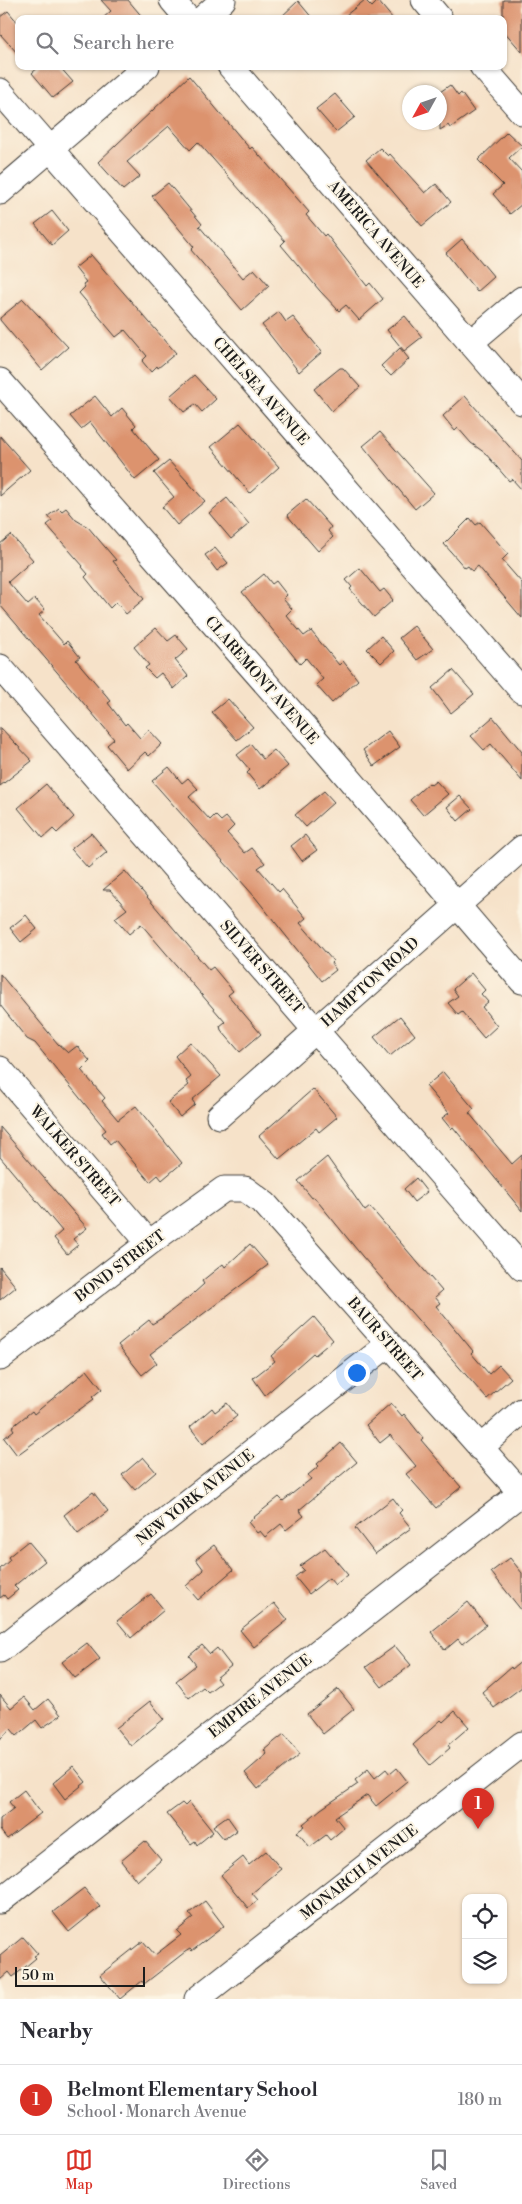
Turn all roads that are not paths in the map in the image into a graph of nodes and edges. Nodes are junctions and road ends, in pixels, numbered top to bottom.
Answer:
1 (172, 0) edge
2 (224, 0) edge
3 (424, 0) edge
4 (185, 15) edge
5 (207, 15) edge
6 (437, 15) edge
7 (142, 70) edge
8 (233, 70) edge
9 (485, 70) edge
10 (0, 91) edge
11 (522, 112) edge
12 (51, 149) junction
13 (0, 192) edge
14 (522, 299) edge
15 (470, 343) junction
16 (0, 381) edge
17 (522, 402) edge
18 (0, 667) edge
19 (522, 691) edge
20 (522, 848) edge
21 (456, 905) junction
22 (522, 980) edge
23 (317, 1029) junction
24 (0, 1069) edge
25 (219, 1116) dead end
26 (245, 1189) joint
27 (149, 1243) junction
28 (522, 1268) edge
29 (389, 1344) junction
30 (0, 1358) edge
31 (522, 1411) edge
32 (480, 1448) junction
33 (522, 1493) edge
34 (0, 1650) edge
35 (522, 1744) edge
36 (0, 1901) edge
37 (197, 1999) edge

1 - 4 street
2 - 5 street
3 - 6 street
7 - 12 street
8 - 15 street, AMERICA AVENUE
9 - 11 street
10 - 12 street, CHELSEA AVENUE
12 - 13 street
12 - 19 street, CHELSEA AVENUE
14 - 15 street
15 - 17 street, AMERICA AVENUE
16 - 21 street, CLAREMONT AVENUE
18 - 23 street, SILVER STREET
20 - 21 street, HAMPTON ROAD
21 - 22 street, CLAREMONT AVENUE
21 - 23 street, HAMPTON ROAD
23 - 25 street, HAMPTON ROAD
23 - 28 street, SILVER STREET
24 - 27 street, WALKER STREET
26 - 27 street, BOND STREET
26 - 29 street, BAUR STREET
27 - 30 street, BOND STREET
29 - 32 street, BAUR STREET
29 - 34 street, NEW YORK AVENUE
31 - 32 street
32 - 33 street, BAUR STREET
33 - 36 street, EMPIRE AVENUE
35 - 37 street, MONARCH AVENUE

